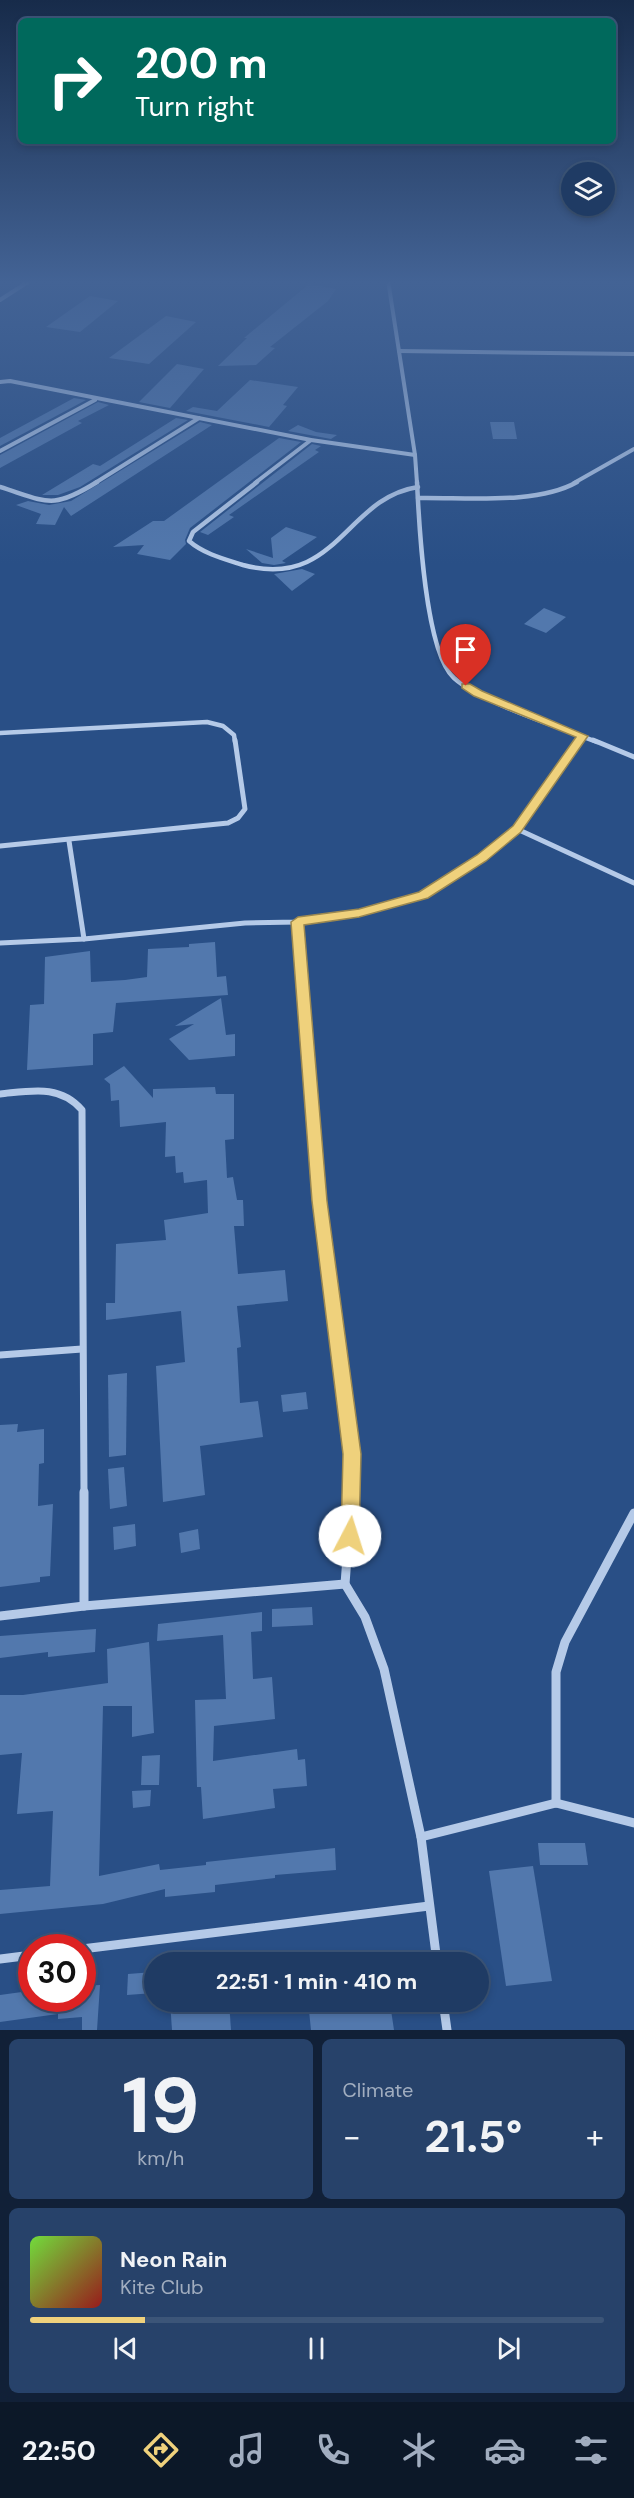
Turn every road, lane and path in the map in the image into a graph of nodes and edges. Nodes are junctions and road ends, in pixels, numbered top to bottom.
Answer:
1 (403, 375) edge
2 (0, 382) edge
3 (96, 399) junction
4 (199, 417) junction
5 (311, 440) junction
6 (634, 449) edge
7 (0, 451) edge
8 (415, 455) junction
9 (0, 487) edge
10 (418, 487) junction
11 (418, 498) junction
12 (0, 733) edge
13 (583, 736) junction
14 (634, 757) edge
15 (517, 829) junction
16 (69, 841) junction
17 (0, 846) edge
18 (634, 883) edge
19 (298, 922) junction
20 (84, 939) junction
21 (0, 943) edge
22 (0, 1094) edge
23 (82, 1349) junction
24 (0, 1355) edge
25 (634, 1513) edge
26 (345, 1584) junction
27 (84, 1606) junction
28 (0, 1616) edge
29 (556, 1803) junction
30 (634, 1823) edge
31 (420, 1837) junction
32 (429, 1906) junction
33 (96, 1947) edge
34 (436, 1952) edge
35 (18, 1957) edge
36 (0, 1959) edge
37 (445, 2012) edge
38 (447, 2030) edge

1 - 8 street
2 - 3 street
3 - 4 street
3 - 7 street
4 - 5 street
4 - 9 street
5 - 8 street
5 - 10 street
6 - 11 street
8 - 10 street
10 - 11 street
11 - 13 street
12 - 16 street
13 - 14 street
13 - 15 street
15 - 18 street
15 - 19 street
16 - 17 street
16 - 20 street
19 - 20 street
19 - 26 street
20 - 21 street
22 - 23 street
23 - 24 street
23 - 27 street
25 - 29 street
26 - 27 street
26 - 31 street
27 - 28 street
29 - 30 street
29 - 31 street
31 - 32 street
32 - 33 street
32 - 34 street
35 - 36 street
37 - 38 street

